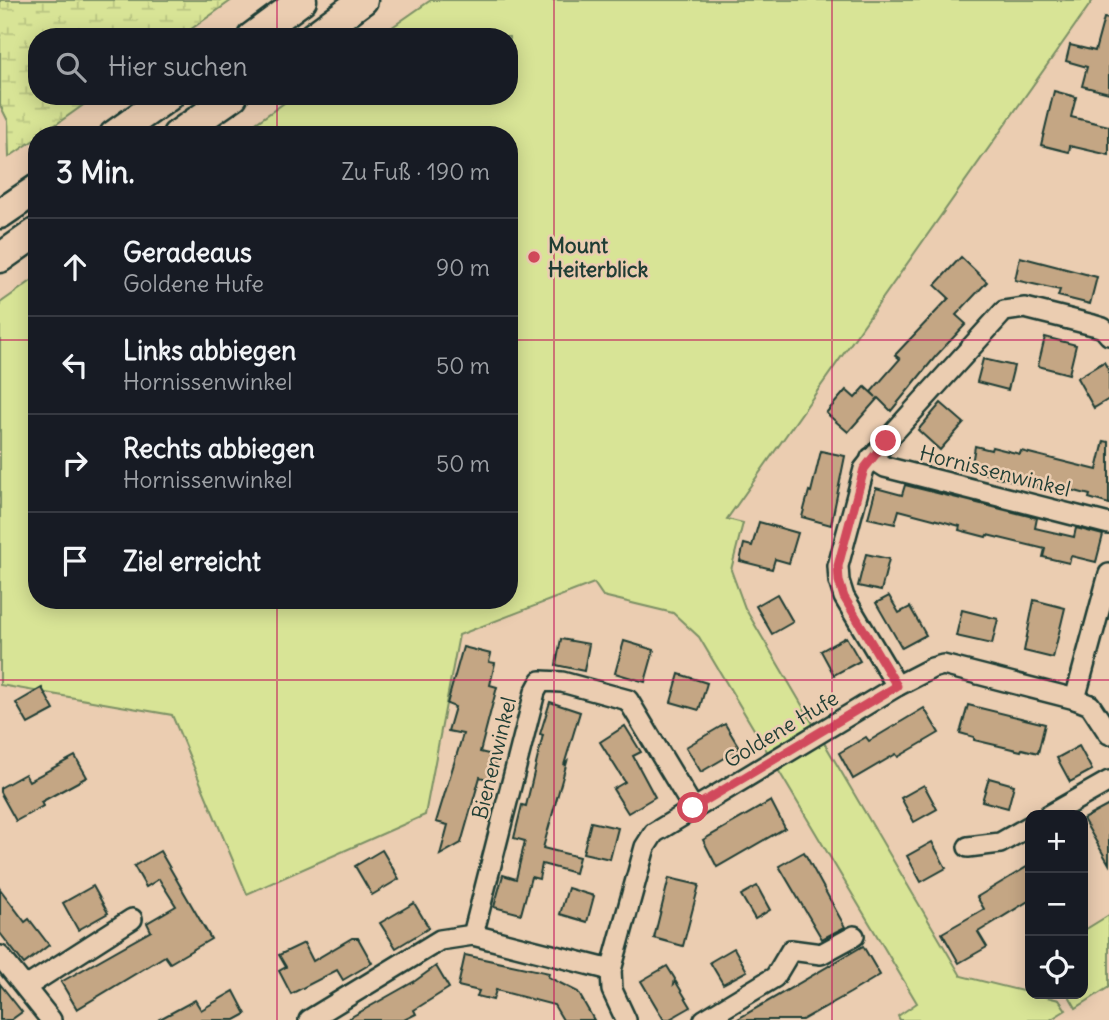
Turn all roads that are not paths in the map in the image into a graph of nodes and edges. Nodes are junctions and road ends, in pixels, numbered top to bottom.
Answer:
1 (302, 0) edge
2 (363, 0) edge
3 (264, 28) edge
4 (325, 28) edge
5 (156, 105) edge
6 (220, 105) edge
7 (127, 126) edge
8 (190, 126) edge
9 (28, 195) edge
10 (0, 215) edge
11 (28, 238) edge
12 (0, 258) edge
13 (1109, 335) edge
14 (871, 458) junction
15 (1109, 524) edge
16 (1109, 574) edge
17 (897, 686) junction
18 (1075, 699) junction
19 (1109, 734) edge
20 (1109, 782) edge
21 (693, 808) junction
22 (1058, 810) edge
23 (1025, 829) edge
24 (968, 847) dead end
25 (132, 919) dead end
26 (473, 935) junction
27 (854, 936) dead end
28 (0, 957) edge
29 (611, 970) junction
30 (26, 987) junction
31 (51, 1020) edge
32 (309, 1020) edge
33 (626, 1020) edge
34 (704, 1020) edge

1 - 3 highway
2 - 4 highway
5 - 7 highway
6 - 8 highway
9 - 10 highway
11 - 12 highway
13 - 14 street, Hornissenwinkel
14 - 15 street, Hornissenwinkel
14 - 17 street, Hornissenwinkel
16 - 18 street
17 - 18 street, Goldene Hufe
17 - 21 street, Goldene Hufe
18 - 19 street, Goldene Hufe
20 - 22 street
21 - 26 street, Bienenwinkel
21 - 29 street, Goldene Hufe
23 - 24 street
25 - 30 street
26 - 29 street
26 - 32 street
27 - 34 street
28 - 30 street
29 - 33 street, Goldene Hufe
30 - 31 street

